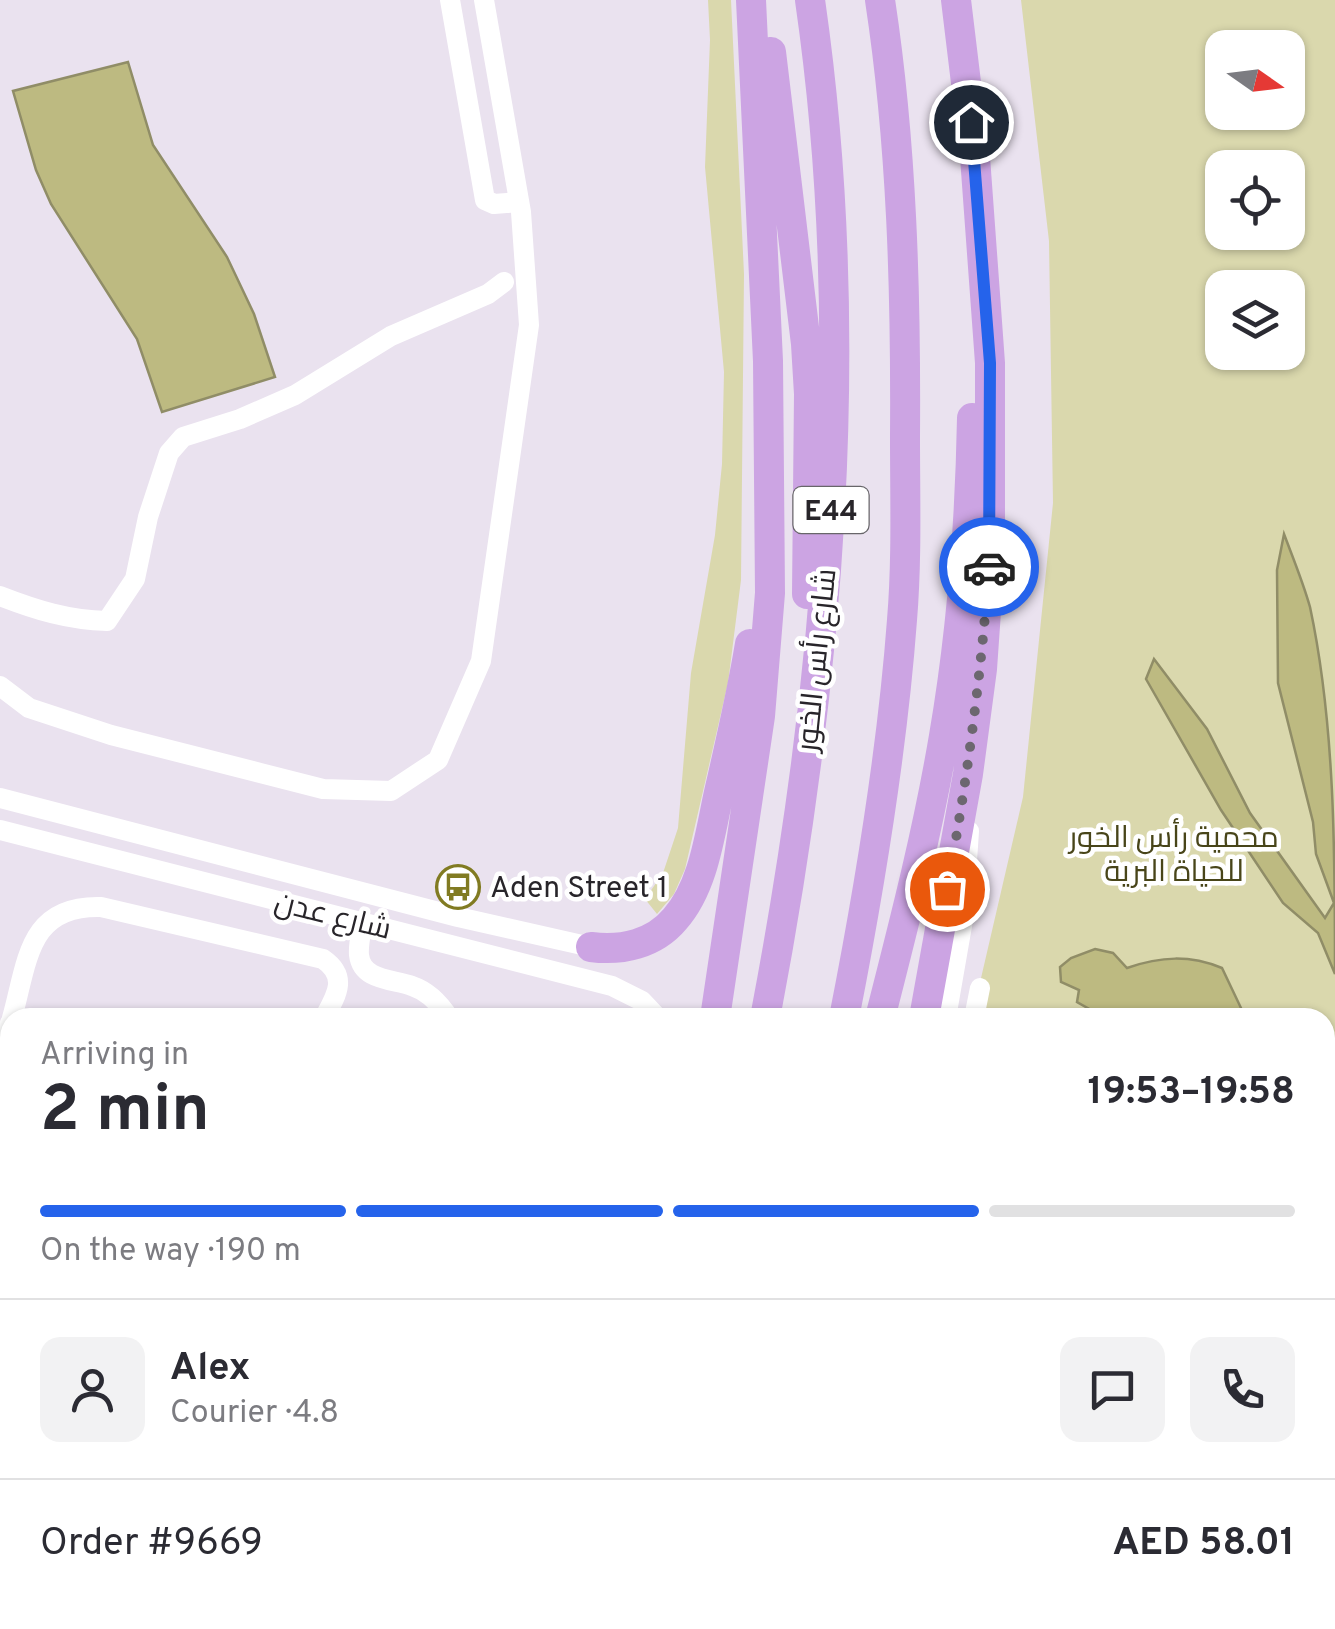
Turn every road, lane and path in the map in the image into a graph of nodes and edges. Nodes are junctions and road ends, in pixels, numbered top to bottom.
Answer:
1 (450, 0) edge
2 (484, 0) edge
3 (751, 0) edge
4 (763, 0) edge
5 (810, 0) edge
6 (880, 0) edge
7 (956, 0) edge
8 (519, 202) junction
9 (980, 235) junction
10 (504, 282) dead end
11 (768, 512) junction
12 (0, 596) edge
13 (0, 686) edge
14 (815, 688) junction
15 (968, 774) junction
16 (0, 798) edge
17 (0, 830) edge
18 (363, 922) junction
19 (591, 947) joint
20 (980, 988) dead end
21 (14, 1008) edge
22 (330, 1008) edge
23 (441, 1008) edge
24 (649, 1008) edge
25 (715, 1008) edge
26 (767, 1008) edge
27 (846, 1008) edge
28 (882, 1008) edge
29 (926, 1008) edge
30 (947, 1008) edge
31 (976, 1008) edge

1 - 8 street
2 - 8 street
3 - 11 highway
4 - 14 highway
5 - 14 highway, شارع رأس الخور / E44
6 - 27 highway, E44
7 - 9 highway
8 - 13 street
9 - 15 highway
9 - 28 highway
10 - 12 street
11 - 19 highway
11 - 25 highway
14 - 26 highway, شارع رأس الخور / E44
15 - 29 highway
15 - 30 street
16 - 19 street, شارع عدن
17 - 18 street, شارع عدن
18 - 23 street
18 - 24 street, شارع عدن
20 - 31 street
21 - 22 street

